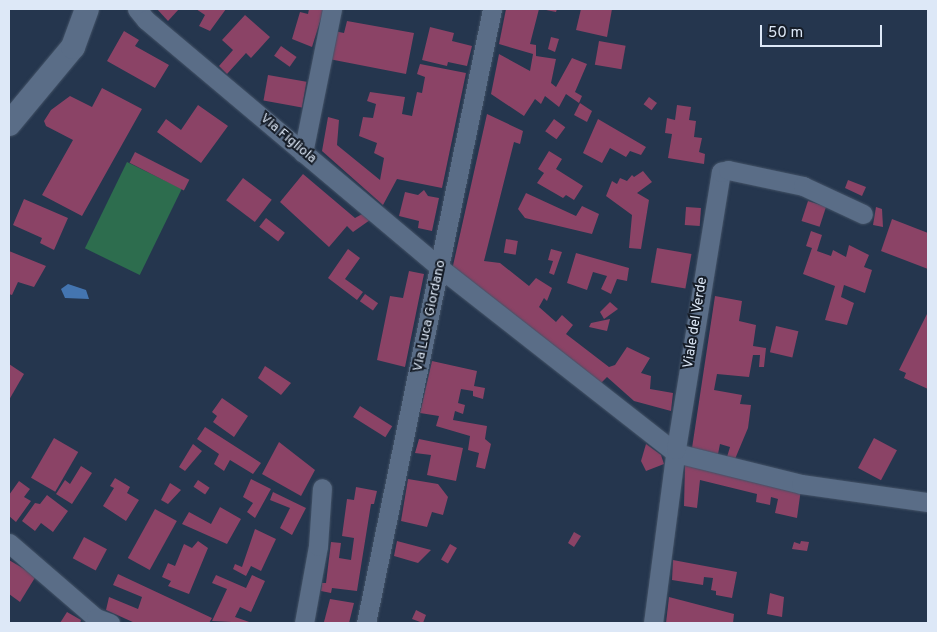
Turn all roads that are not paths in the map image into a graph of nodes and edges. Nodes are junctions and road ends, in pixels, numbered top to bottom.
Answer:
1 (87, 9) edge
2 (137, 9) edge
3 (332, 9) edge
4 (492, 9) edge
5 (9, 124) edge
6 (303, 153) junction
7 (863, 214) dead end
8 (440, 268) junction
9 (676, 453) junction
10 (322, 488) dead end
11 (928, 502) edge
12 (9, 543) edge
13 (110, 623) edge
14 (304, 623) edge
15 (366, 623) edge
16 (653, 623) edge

1 - 5 street
2 - 6 street, Via Figliola
3 - 6 street
4 - 8 street, Via Luca Giordano
6 - 8 street, Via Figliola
7 - 9 street, Viale del Verde
8 - 9 street, Via Figliola
8 - 15 street, Via Luca Giordano
9 - 11 street
9 - 16 street, Viale del Verde
10 - 14 street
12 - 13 street

